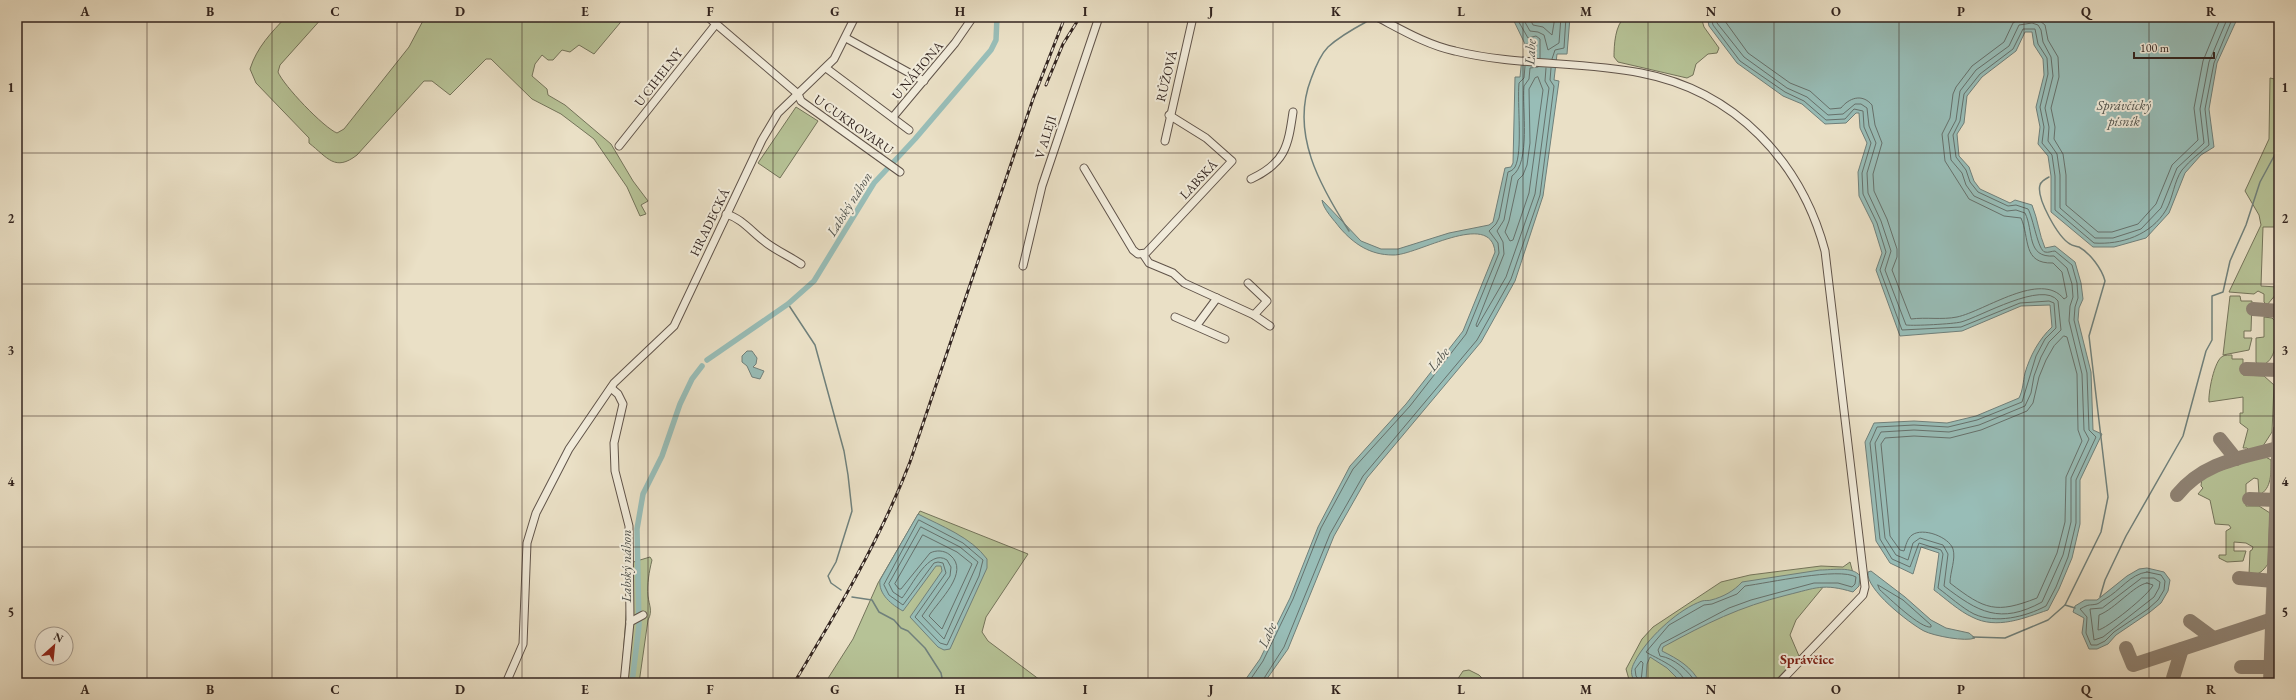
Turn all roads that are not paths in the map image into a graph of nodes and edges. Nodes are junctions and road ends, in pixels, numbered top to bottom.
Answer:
1 (708, 17) edge
2 (855, 17) edge
3 (973, 17) edge
4 (1099, 17) edge
5 (1193, 17) edge
6 (1377, 17) edge
7 (716, 24) junction
8 (846, 38) junction
9 (826, 68) junction
10 (924, 81) junction
11 (798, 94) junction
12 (1292, 112) dead end
13 (1169, 115) junction
14 (892, 117) junction
15 (909, 130) dead end
16 (1165, 141) dead end
17 (619, 146) dead end
18 (1084, 168) dead end
19 (900, 172) dead end
20 (1250, 179) dead end
21 (726, 214) junction
22 (1144, 254) junction
23 (801, 264) dead end
24 (1023, 266) dead end
25 (1248, 283) dead end
26 (1217, 298) junction
27 (1254, 315) junction
28 (1175, 317) dead end
29 (1197, 326) junction
30 (1270, 326) dead end
31 (1226, 339) dead end
32 (611, 388) junction
33 (643, 615) dead end
34 (631, 621) junction
35 (506, 683) edge
36 (624, 683) edge
37 (1779, 683) edge

1 - 7 street, U CUKROVARU
2 - 8 street, HRADECKÁ
3 - 10 street, U NÁHONA
4 - 24 street, V ALEJI
5 - 13 street, RŮŽOVÁ
6 - 37 street
7 - 11 street, U CUKROVARU
7 - 17 street, U CIHELNY
8 - 9 street, HRADECKÁ
8 - 10 street
9 - 11 street, HRADECKÁ
9 - 14 street, U CUKROVARU
10 - 14 street, U NÁHONA
11 - 19 street, U CUKROVARU
11 - 21 street, HRADECKÁ
12 - 20 street
13 - 16 street, RŮŽOVÁ
13 - 22 street, LABSKÁ
14 - 15 street, U CUKROVARU
18 - 22 street
21 - 23 street
21 - 32 street, HRADECKÁ
22 - 26 street
25 - 27 street
26 - 27 street
26 - 29 street
27 - 30 street
28 - 29 street
29 - 31 street
32 - 34 street
32 - 35 street, HRADECKÁ
33 - 34 street
34 - 36 street

